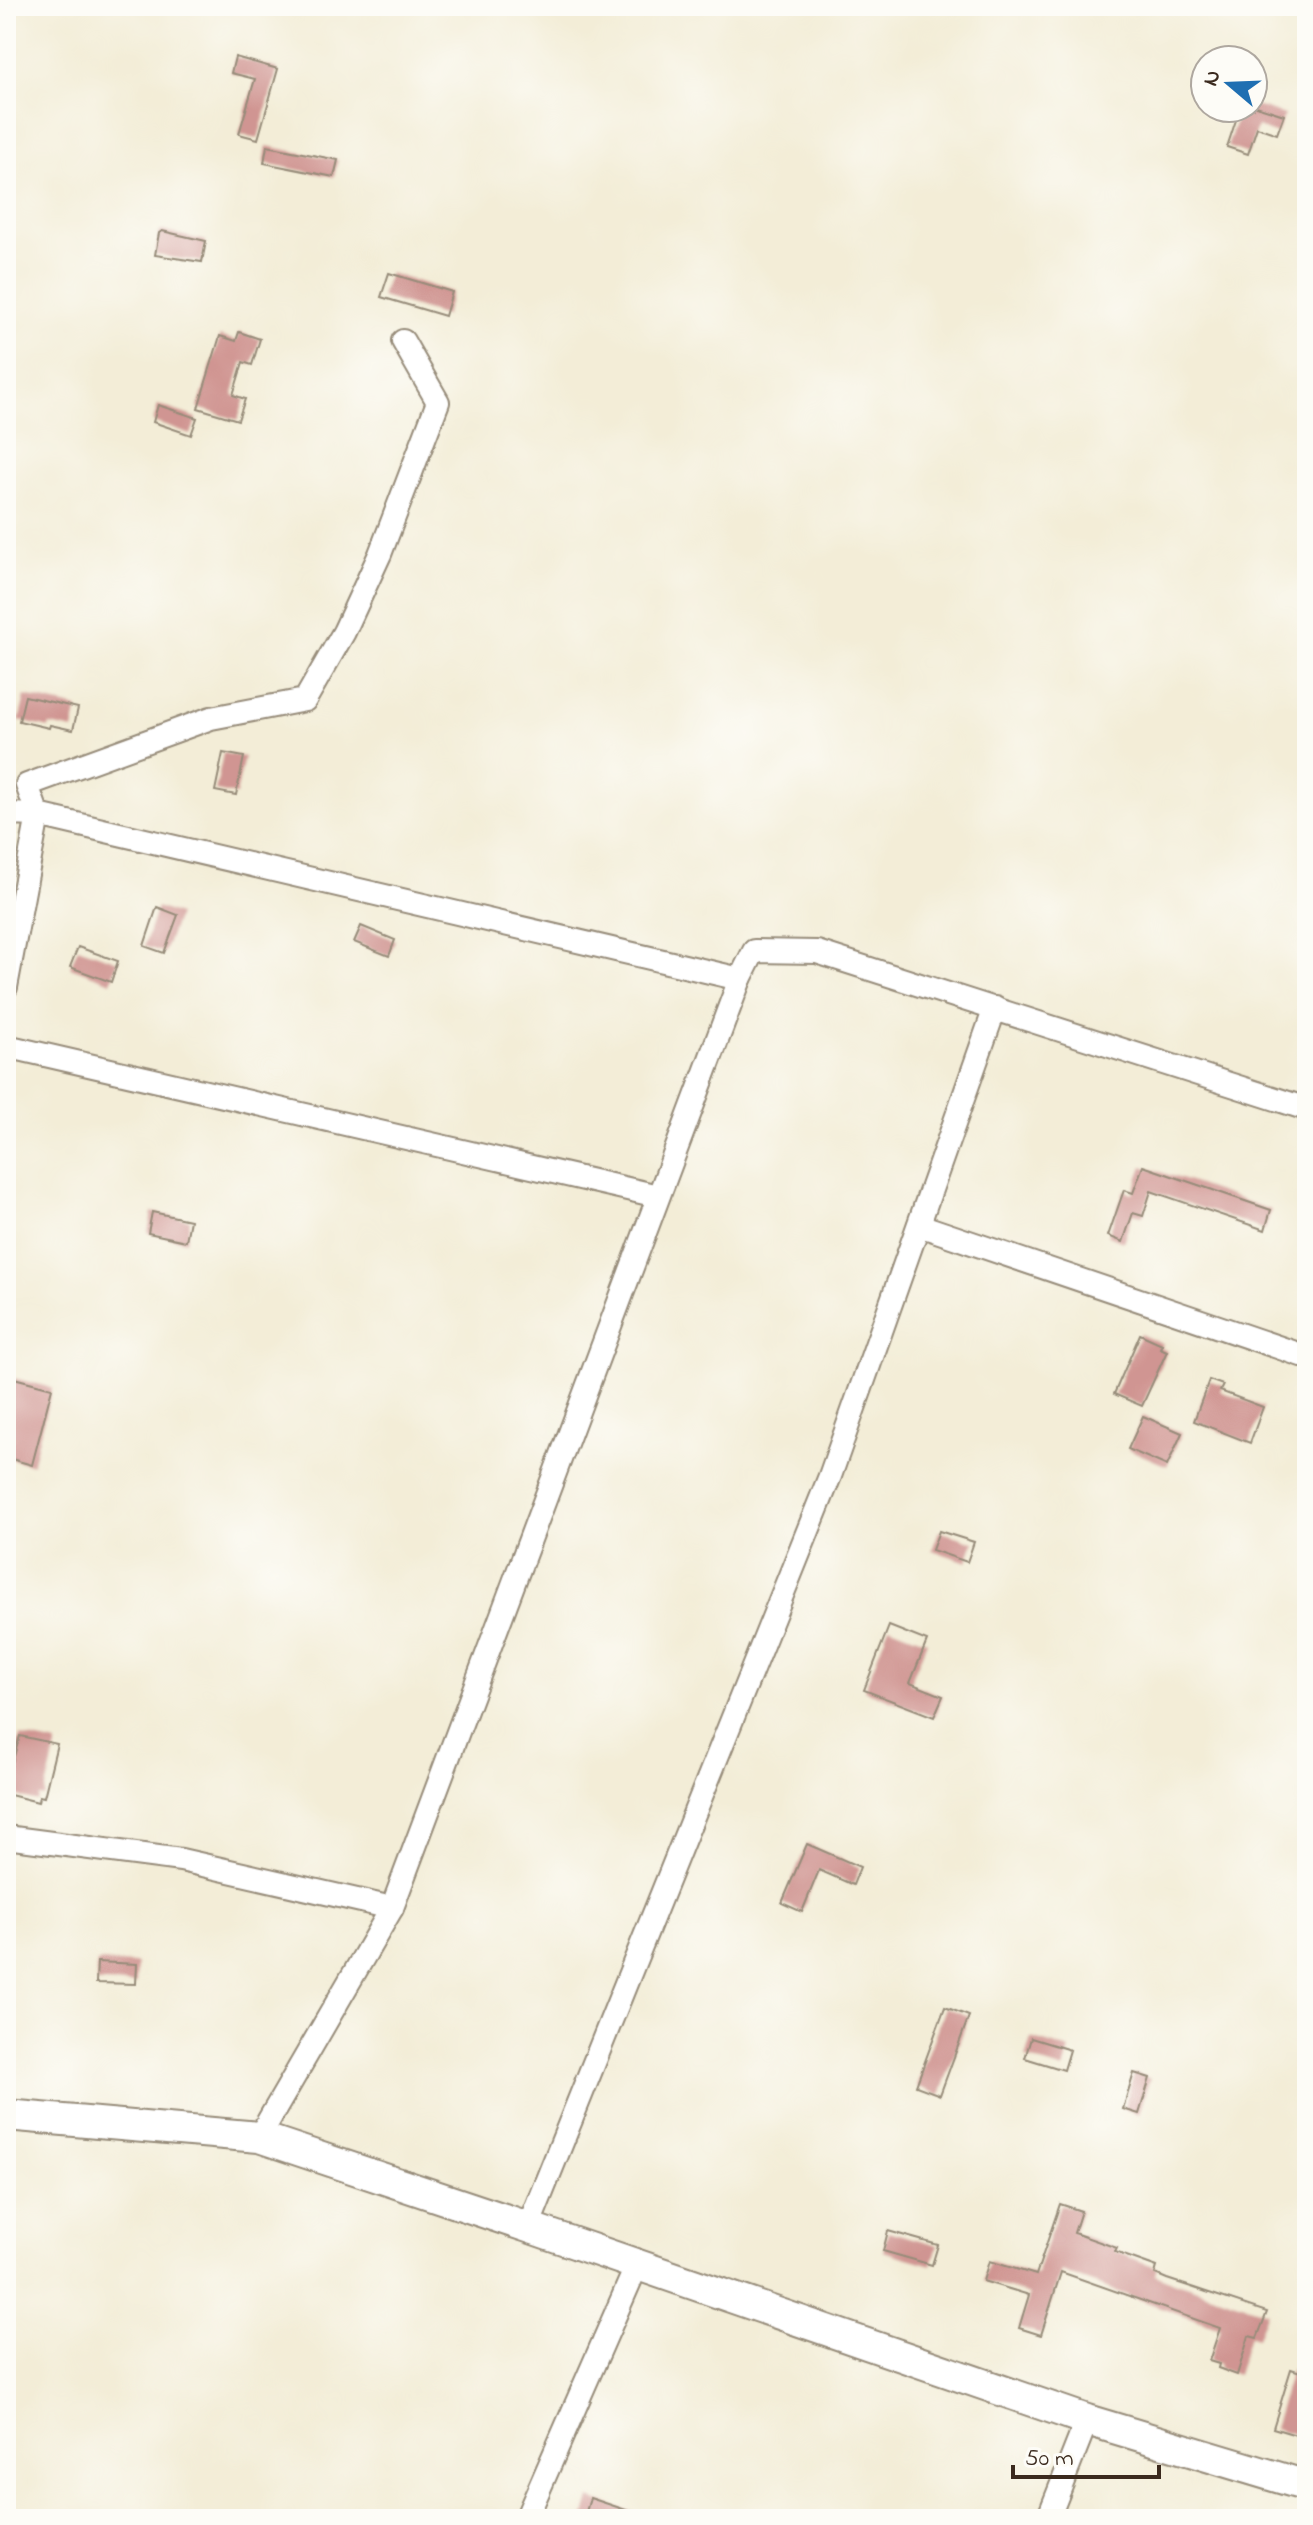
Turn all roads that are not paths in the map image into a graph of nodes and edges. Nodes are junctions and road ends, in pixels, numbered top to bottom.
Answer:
1 (403, 341) dead end
2 (6, 814) edge
3 (38, 815) junction
4 (740, 979) junction
5 (6, 987) edge
6 (995, 1008) junction
7 (6, 1046) edge
8 (1307, 1109) edge
9 (658, 1196) junction
10 (919, 1225) junction
11 (1307, 1357) edge
12 (6, 1837) edge
13 (392, 1908) junction
14 (6, 2115) edge
15 (259, 2137) junction
16 (528, 2227) junction
17 (637, 2265) junction
18 (1087, 2420) junction
19 (1307, 2486) edge
20 (526, 2519) edge
21 (1048, 2519) edge

1 - 3 street
2 - 3 street
3 - 4 street
3 - 5 street
4 - 6 street
4 - 9 street
6 - 8 street
6 - 10 street
7 - 9 street
9 - 13 street
10 - 11 street
10 - 16 street
12 - 13 street
13 - 15 street
14 - 15 street
15 - 16 street
16 - 17 street
17 - 18 street
17 - 20 street
18 - 19 street
18 - 21 street

